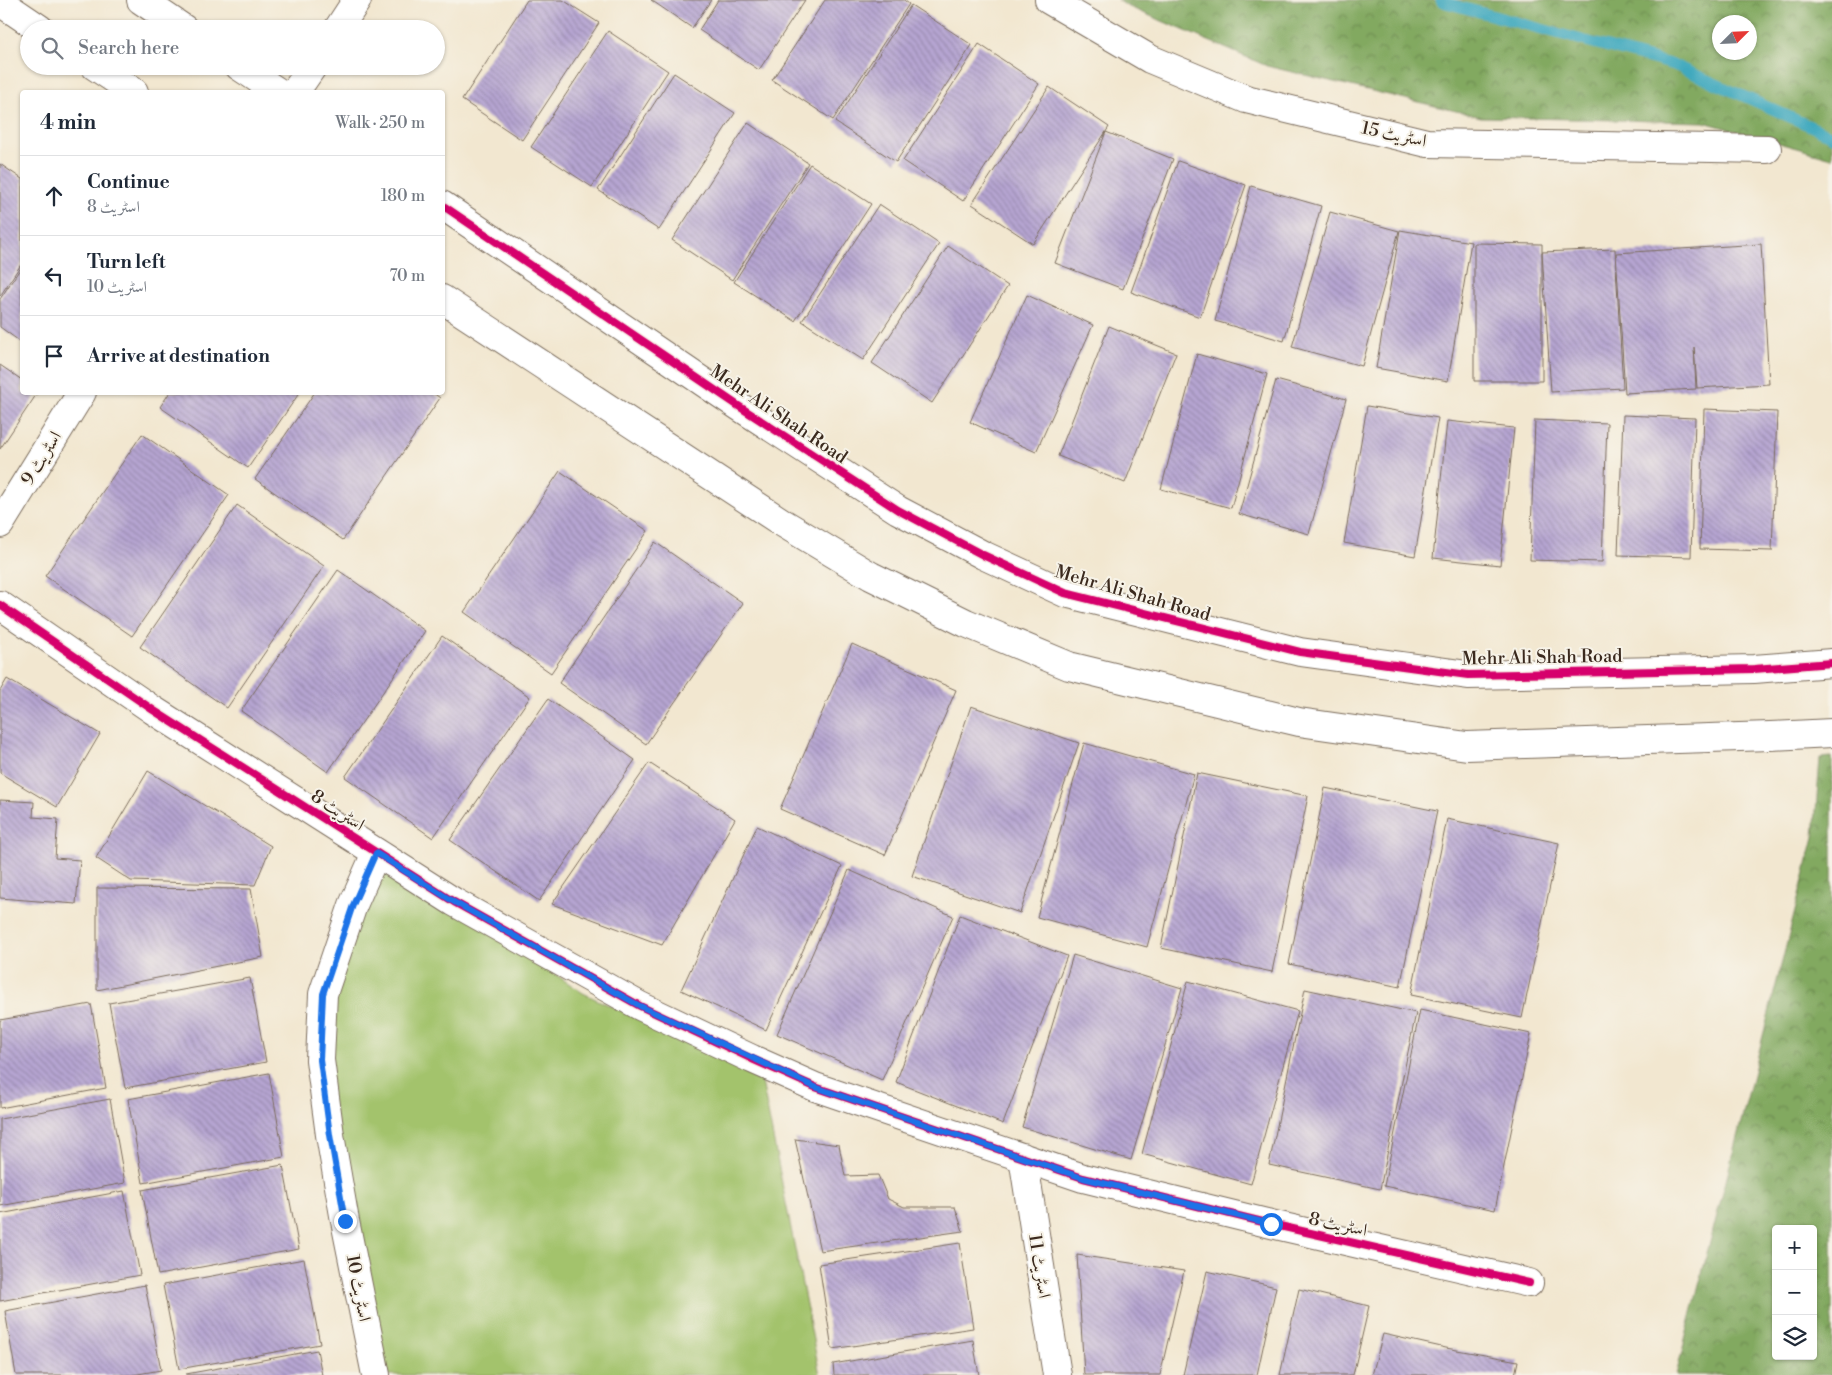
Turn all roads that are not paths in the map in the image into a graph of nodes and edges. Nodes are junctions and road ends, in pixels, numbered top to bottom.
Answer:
1 (141, 0) edge
2 (357, 0) edge
3 (1049, 0) edge
4 (0, 2) edge
5 (27, 20) edge
6 (171, 20) edge
7 (344, 20) edge
8 (108, 75) edge
9 (252, 75) edge
10 (307, 75) edge
11 (131, 90) edge
12 (275, 90) edge
13 (296, 90) edge
14 (1767, 149) dead end
15 (445, 207) edge
16 (445, 301) edge
17 (80, 395) edge
18 (0, 524) edge
19 (0, 605) edge
20 (1832, 663) edge
21 (1832, 733) edge
22 (376, 853) junction
23 (1024, 1158) junction
24 (1529, 1282) dead end
25 (376, 1375) edge
26 (1057, 1375) edge

1 - 6 street
2 - 7 street
3 - 14 street, اسٹریٹ 15
4 - 5 street
8 - 11 street
9 - 12 street
10 - 13 street
15 - 20 street, Mehr Ali Shah Road
16 - 21 street
17 - 18 street, اسٹریٹ 9
19 - 22 street, اسٹریٹ 8
22 - 23 street, اسٹریٹ 8
22 - 25 street, اسٹریٹ 10
23 - 24 street, اسٹریٹ 8
23 - 26 street, اسٹریٹ 11

